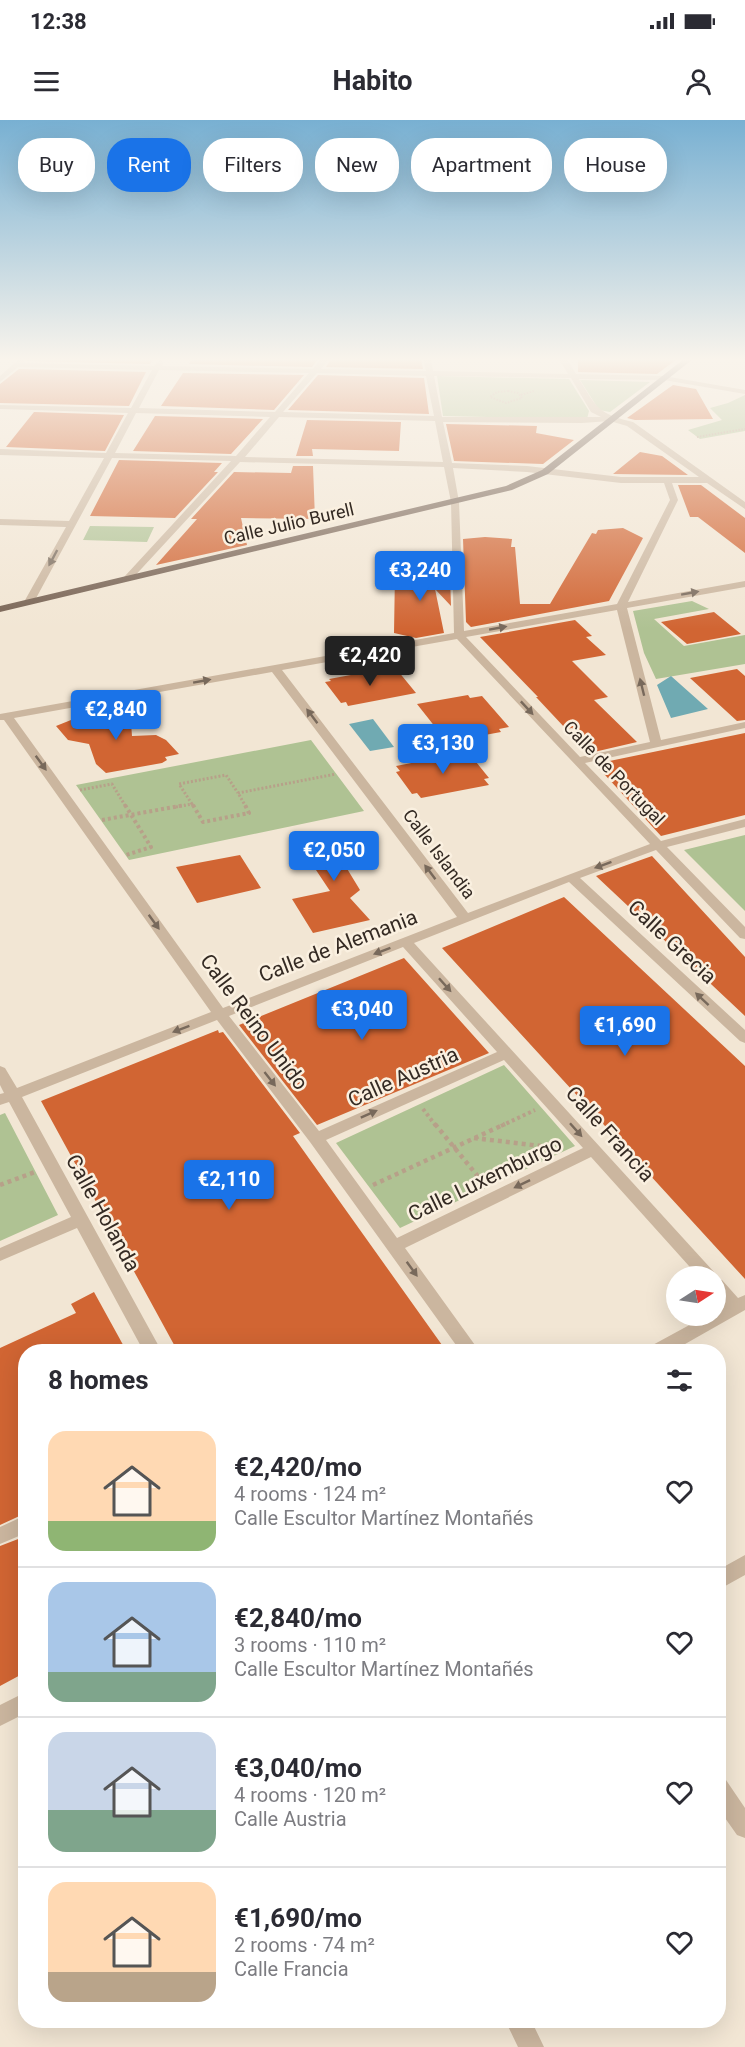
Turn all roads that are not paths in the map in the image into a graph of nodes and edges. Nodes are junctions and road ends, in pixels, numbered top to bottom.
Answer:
1 (111, 449) edge
2 (247, 449) edge
3 (444, 449) edge
4 (573, 449) edge
5 (665, 449) edge
6 (0, 452) edge
7 (107, 456) junction
8 (239, 458) junction
9 (447, 465) junction
10 (545, 472) junction
11 (667, 480) junction
12 (708, 480) junction
13 (745, 496) edge
14 (733, 498) junction
15 (455, 502) junction
16 (745, 506) edge
17 (0, 522) edge
18 (71, 524) junction
19 (128, 578) junction
20 (745, 584) edge
21 (29, 602) junction
22 (621, 605) junction
23 (0, 609) edge
24 (459, 635) junction
25 (275, 668) junction
26 (4, 716) edge
27 (745, 725) edge
28 (656, 744) junction
29 (577, 761) junction
30 (745, 823) edge
31 (658, 845) junction
32 (571, 877) junction
33 (465, 918) junction
34 (745, 935) edge
35 (406, 942) junction
36 (220, 1014) junction
37 (745, 1038) edge
38 (507, 1053) junction
39 (0, 1071) edge
40 (6, 1098) edge
41 (316, 1138) junction
42 (594, 1149) junction
43 (81, 1219) junction
44 (395, 1246) junction
45 (0, 1255) edge
46 (699, 1266) edge
47 (726, 1293) edge
48 (741, 1305) edge
49 (149, 1344) edge
50 (465, 1344) edge
51 (670, 1344) edge
52 (18, 1527) edge
53 (0, 1536) edge
54 (745, 1564) edge
55 (726, 1576) edge
56 (18, 1706) edge
57 (0, 1716) edge
58 (726, 1800) edge
59 (745, 1827) edge
60 (521, 2028) edge
61 (531, 2047) edge

1 - 7 street
2 - 8 street
3 - 9 street
4 - 10 main road, Calle Julio Burell
5 - 12 street
6 - 7 street
7 - 8 street
7 - 18 street
8 - 9 street
8 - 19 street
9 - 10 street
9 - 15 street
10 - 11 street
10 - 15 main road, Calle Julio Burell
11 - 12 street
11 - 22 street
12 - 14 street
13 - 14 street
14 - 16 street
15 - 19 main road, Calle Julio Burell
15 - 24 street
17 - 18 street
18 -> 21 street
19 - 21 main road, Calle Julio Burell
22 -> 20 street
21 - 23 main road, Calle Julio Burell
24 -> 22 street
28 -> 22 street
24 - 25 street
24 -> 29 street, Calle de Portugal
26 -> 25 street
33 -> 25 street, Calle Islandia
26 -> 36 street, Calle Reino Unido
27 - 28 street
28 - 29 street
29 - 31 street, Calle de Portugal
30 - 31 street, Calle de Alemania
31 -> 32 street, Calle de Alemania
31 - 34 street, Calle de Portugal
32 - 33 street, Calle de Alemania
37 -> 32 street, Calle Grecia
33 - 35 street, Calle de Alemania
35 -> 36 street, Calle de Alemania
35 -> 38 street, Calle Francia
36 -> 40 street, Calle de Alemania
36 -> 41 street, Calle Reino Unido
41 -> 38 street, Calle Austria
38 -> 42 street, Calle Francia
39 - 40 street, Calle Holanda
40 - 43 street, Calle Holanda
41 - 44 street, Calle Reino Unido
42 -> 44 street, Calle Luxemburgo
42 - 46 street, Calle Francia
43 - 45 street
43 - 49 street, Calle Holanda
44 -> 50 street, Calle Reino Unido
47 - 48 street
48 - 51 street
52 - 53 street
54 - 55 street
56 - 57 street
58 - 59 street
60 - 61 street

